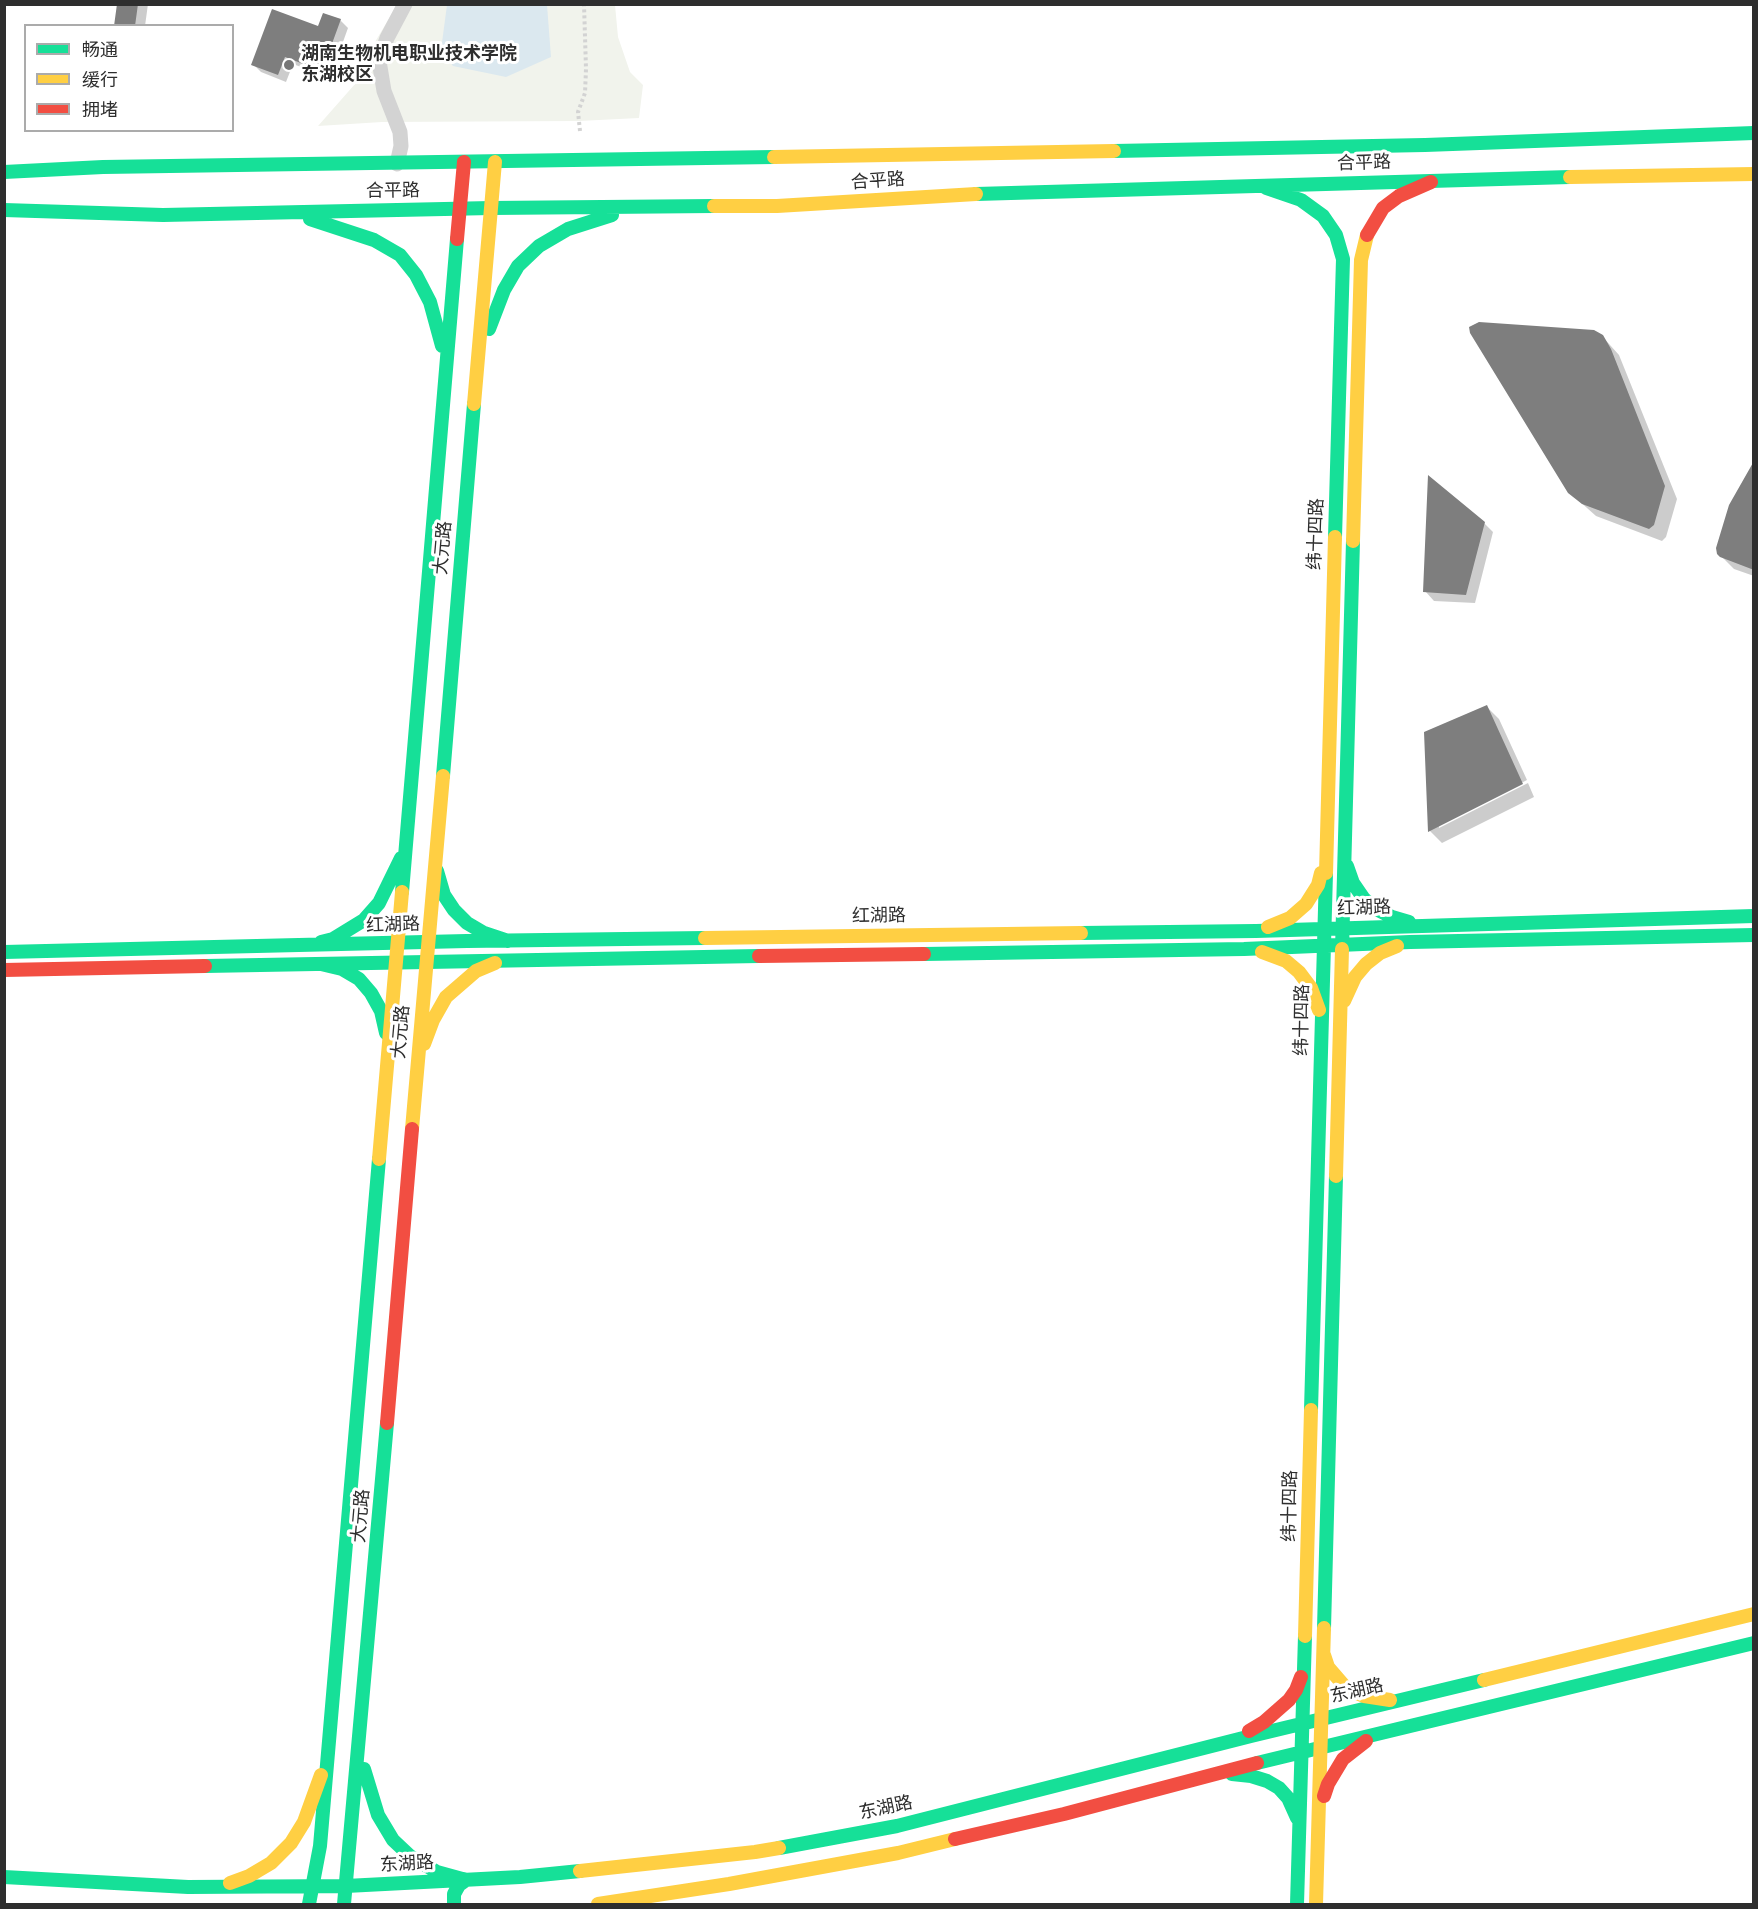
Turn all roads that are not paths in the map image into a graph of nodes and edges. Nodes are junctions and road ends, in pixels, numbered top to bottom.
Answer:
1 (405, 4) edge
2 (1754, 133) edge
3 (464, 162) junction
4 (495, 162) junction
5 (397, 164) junction
6 (4, 172) edge
7 (1754, 174) edge
8 (1436, 180) junction
9 (1257, 185) junction
10 (640, 207) junction
11 (491, 208) junction
12 (460, 209) junction
13 (4, 210) edge
14 (288, 213) junction
15 (446, 368) junction
16 (477, 369) junction
17 (405, 846) junction
18 (1325, 858) junction
19 (1344, 858) junction
20 (435, 860) junction
21 (1754, 916) edge
22 (1430, 925) junction
23 (1342, 928) junction
24 (1323, 929) junction
25 (1256, 931) junction
26 (1754, 935) edge
27 (508, 941) junction
28 (1410, 942) junction
29 (428, 943) junction
30 (397, 944) junction
31 (1342, 945) junction
32 (309, 946) junction
33 (1323, 946) junction
34 (1244, 949) junction
35 (4, 952) edge
36 (509, 960) junction
37 (426, 961) junction
38 (396, 962) junction
39 (321, 964) junction
40 (4, 970) edge
41 (1321, 1019) junction
42 (1340, 1022) junction
43 (388, 1052) junction
44 (418, 1062) junction
45 (1754, 1614) edge
46 (1754, 1643) edge
47 (1324, 1653) junction
48 (1305, 1659) junction
49 (1399, 1701) junction
50 (1321, 1719) junction
51 (1303, 1724) junction
52 (1373, 1736) junction
53 (1232, 1741) junction
54 (328, 1748) junction
55 (1320, 1749) junction
56 (359, 1752) junction
57 (1302, 1753) junction
58 (1216, 1774) junction
59 (1318, 1820) junction
60 (1299, 1824) junction
61 (4, 1877) edge
62 (466, 1880) junction
63 (163, 1886) junction
64 (346, 1886) junction
65 (220, 1887) junction
66 (312, 1887) junction
67 (178, 1900) dead end
68 (309, 1905) edge
69 (344, 1905) edge
70 (454, 1905) edge
71 (598, 1905) edge
72 (1297, 1905) edge
73 (1316, 1905) edge

1 - 5 street
2 - 4 main road, 合平路
3 - 4 main road, 合平路
3 - 5 main road, 合平路
3 - 12 main road, 大元路
4 - 11 main road, 大元路
5 - 6 main road, 合平路
7 - 8 main road, 合平路
8 - 9 main road, 合平路
8 - 19 main road, 纬十四路
9 - 10 main road, 合平路
9 - 18 main road, 纬十四路
10 - 11 main road, 合平路
10 - 16 main road
11 - 12 main road, 合平路
11 - 16 main road, 大元路
12 - 14 main road, 合平路
12 - 15 main road, 大元路
13 - 14 main road, 合平路
14 - 15 main road
15 - 17 main road, 大元路
16 - 20 main road, 大元路
17 - 30 main road, 大元路
17 - 32 main road
18 - 24 main road, 纬十四路
18 - 25 main road
19 - 22 main road
19 - 23 main road, 纬十四路
20 - 27 main road
20 - 29 main road, 大元路
21 - 22 main road, 红湖路
22 - 23 main road, 红湖路
23 - 24 main road, 红湖路
23 - 31 main road, 纬十四路
24 - 25 main road, 红湖路
24 - 33 main road, 纬十四路
25 - 27 main road, 红湖路
26 - 28 main road, 红湖路
27 - 29 main road, 红湖路
28 - 31 main road, 红湖路
28 - 42 main road
29 - 30 main road, 红湖路
29 - 37 main road, 大元路
30 - 32 main road, 红湖路
30 - 38 main road, 大元路
31 - 33 main road, 红湖路
31 - 42 main road, 纬十四路
32 - 35 main road, 红湖路
33 - 34 main road, 红湖路
33 - 41 main road, 纬十四路
34 - 36 main road, 红湖路
34 - 41 main road
36 - 37 main road, 红湖路
36 - 44 main road
37 - 38 main road, 红湖路
37 - 44 main road, 大元路
38 - 39 main road, 红湖路
38 - 43 main road, 大元路
39 - 40 main road, 红湖路
39 - 43 main road
41 - 48 main road, 纬十四路
42 - 47 main road, 纬十四路
43 - 54 main road, 大元路
44 - 56 main road, 大元路
45 - 49 main road, 东湖路
46 - 52 main road
47 - 49 main road
47 - 50 main road, 纬十四路
48 - 51 main road, 纬十四路
48 - 53 main road
49 - 50 main road, 东湖路
50 - 51 main road, 东湖路
50 - 55 main road, 纬十四路
51 - 53 main road, 东湖路
51 - 57 main road, 纬十四路
52 - 55 main road
52 - 59 main road
53 - 62 main road, 东湖路
54 - 65 main road
54 - 66 main road, 大元路
55 - 57 main road
55 - 59 main road, 纬十四路
56 - 62 main road
56 - 64 main road, 大元路
57 - 58 main road
57 - 60 main road, 纬十四路
58 - 60 main road
58 - 71 main road
59 - 73 main road, 纬十四路
60 - 72 main road, 纬十四路
61 - 63 main road, 东湖路
62 - 64 main road, 东湖路
62 - 70 main road
63 - 65 main road, 东湖路
63 - 67 main road
64 - 66 main road, 东湖路
64 - 69 main road, 大元路
65 - 66 main road, 东湖路
66 - 68 main road, 大元路

